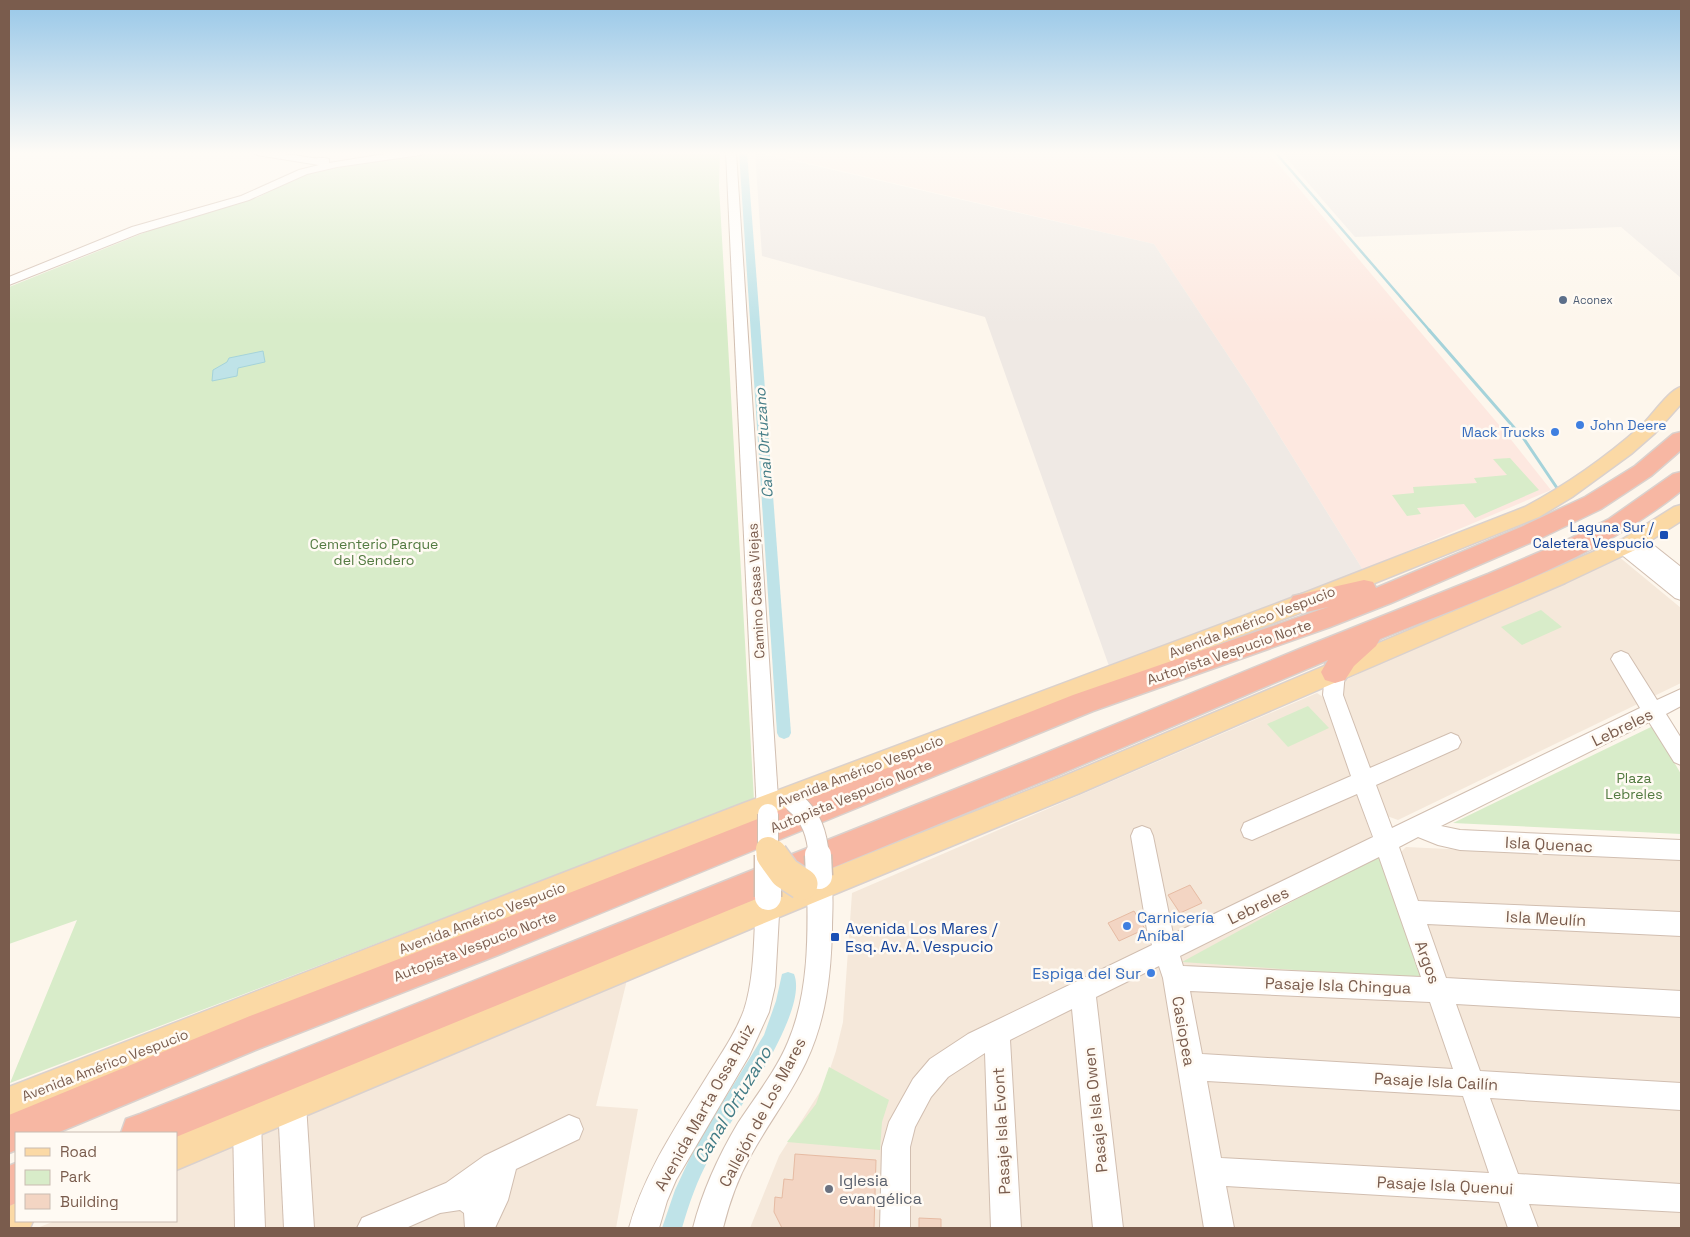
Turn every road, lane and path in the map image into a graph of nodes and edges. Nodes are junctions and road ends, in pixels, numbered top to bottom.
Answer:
1 (205, 210) edge
2 (734, 210) edge
3 (9, 281) edge
4 (1681, 392) edge
5 (1681, 438) edge
6 (1681, 479) edge
7 (1681, 512) edge
8 (1629, 544) junction
9 (1445, 570) junction
10 (1681, 576) edge
11 (1681, 593) edge
12 (1302, 603) junction
13 (1392, 624) junction
14 (1622, 659) dead end
15 (1334, 683) junction
16 (1681, 697) edge
17 (1653, 711) junction
18 (1451, 742) dead end
19 (1681, 756) edge
20 (1364, 781) junction
21 (777, 802) junction
22 (1418, 826) junction
23 (1252, 830) dead end
24 (1142, 836) dead end
25 (1386, 842) junction
26 (768, 849) junction
27 (1681, 850) edge
28 (813, 883) junction
29 (768, 903) junction
30 (1410, 912) junction
31 (1681, 924) edge
32 (1164, 951) junction
33 (1175, 978) junction
34 (1438, 990) junction
35 (1083, 991) junction
36 (1681, 1004) edge
37 (997, 1034) junction
38 (1190, 1067) junction
39 (1472, 1083) junction
40 (1681, 1096) edge
41 (9, 1103) edge
42 (292, 1105) junction
43 (247, 1123) junction
44 (569, 1129) dead end
45 (142, 1132) edge
46 (9, 1134) edge
47 (178, 1152) edge
48 (504, 1160) junction
49 (1208, 1171) junction
50 (1509, 1188) junction
51 (1681, 1198) edge
52 (472, 1211) edge
53 (250, 1228) edge
54 (299, 1228) edge
55 (372, 1228) edge
56 (644, 1228) edge
57 (708, 1228) edge
58 (895, 1228) edge
59 (1006, 1228) edge
60 (1108, 1228) edge
61 (1219, 1228) edge
62 (1523, 1228) edge

1 - 3 street
2 - 21 street, Camino Casas Viejas
4 - 12 main road, Avenida Américo Vespucio
5 - 9 highway, Autopista Vespucio Norte
6 - 13 highway
7 - 8 main road
8 - 10 street
8 - 11 street
8 - 15 main road
9 - 12 highway
9 - 46 highway, Autopista Vespucio Norte
12 - 21 main road, Avenida Américo Vespucio
13 - 15 highway
13 - 45 highway
14 - 17 street
15 - 20 street, Argos
15 - 28 main road
16 - 17 street, Lebreles
17 - 19 street
17 - 22 street, Lebreles
18 - 20 street
20 - 23 street
20 - 25 street, Argos
21 - 26 street, Avenida Marta Ossa Ruiz, bridge
21 - 28 street, Callejón de Los Mares, bridge
21 - 41 main road, Avenida Américo Vespucio
22 - 25 street, Lebreles
22 - 27 street, Isla Quenac
24 - 32 street, Casiopea
25 - 30 street, Argos
25 - 32 street, Lebreles
26 - 28 main road, bridge
26 - 29 street, Avenida Marta Ossa Ruiz, bridge
28 - 29 main road
28 - 57 street, Callejón de Los Mares
29 - 42 main road
29 - 56 street, Avenida Marta Ossa Ruiz
30 - 31 street, Isla Meulín
30 - 34 street, Argos
32 - 33 street, Casiopea
32 - 35 street, Lebreles
33 - 34 street, Pasaje Isla Chingua
33 - 38 street, Casiopea
34 - 36 street, Pasaje Isla Chingua
34 - 39 street, Argos
35 - 37 street, Lebreles
35 - 60 street, Pasaje Isla Owen
37 - 58 street, Lebreles
37 - 59 street, Pasaje Isla Evont
38 - 39 street, Pasaje Isla Cailín
38 - 49 street, Casiopea
39 - 40 street, Pasaje Isla Cailín
39 - 50 street, Argos
42 - 43 main road
42 - 54 street
43 - 47 main road
43 - 53 street
44 - 48 street
48 - 52 street
48 - 52 street
49 - 50 street, Pasaje Isla Quenui
49 - 61 street, Casiopea
50 - 51 street, Pasaje Isla Quenui
50 - 62 street, Argos
52 - 55 street

